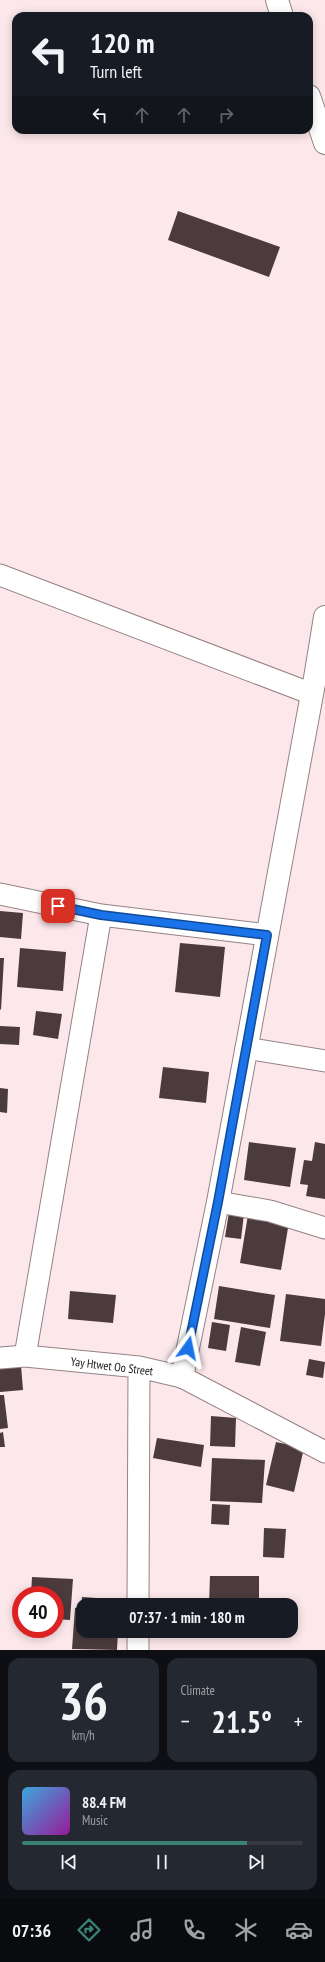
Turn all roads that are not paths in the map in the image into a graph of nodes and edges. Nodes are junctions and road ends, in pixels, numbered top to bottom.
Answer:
1 (276, 0) edge
2 (280, 12) edge
3 (313, 108) edge
4 (325, 143) edge
5 (0, 575) edge
6 (325, 616) edge
7 (312, 694) junction
8 (0, 894) edge
9 (101, 915) junction
10 (267, 935) junction
11 (246, 1048) junction
12 (325, 1061) edge
13 (218, 1202) junction
14 (325, 1228) edge
15 (25, 1356) junction
16 (0, 1358) edge
17 (139, 1367) junction
18 (182, 1377) junction
19 (325, 1452) edge
20 (138, 1598) edge
21 (138, 1638) edge
22 (138, 1650) edge

1 - 2 street
3 - 4 street
5 - 7 street
6 - 7 street
7 - 10 street
8 - 9 street
9 - 10 street
9 - 15 street
10 - 11 street
11 - 12 street
11 - 13 street
13 - 14 street
13 - 18 street
15 - 16 street, Yay Htwet Oo Street
15 - 17 street, Yay Htwet Oo Street
17 - 18 street, Yay Htwet Oo Street
17 - 20 street
18 - 19 street, Yay Htwet Oo Street
21 - 22 street

